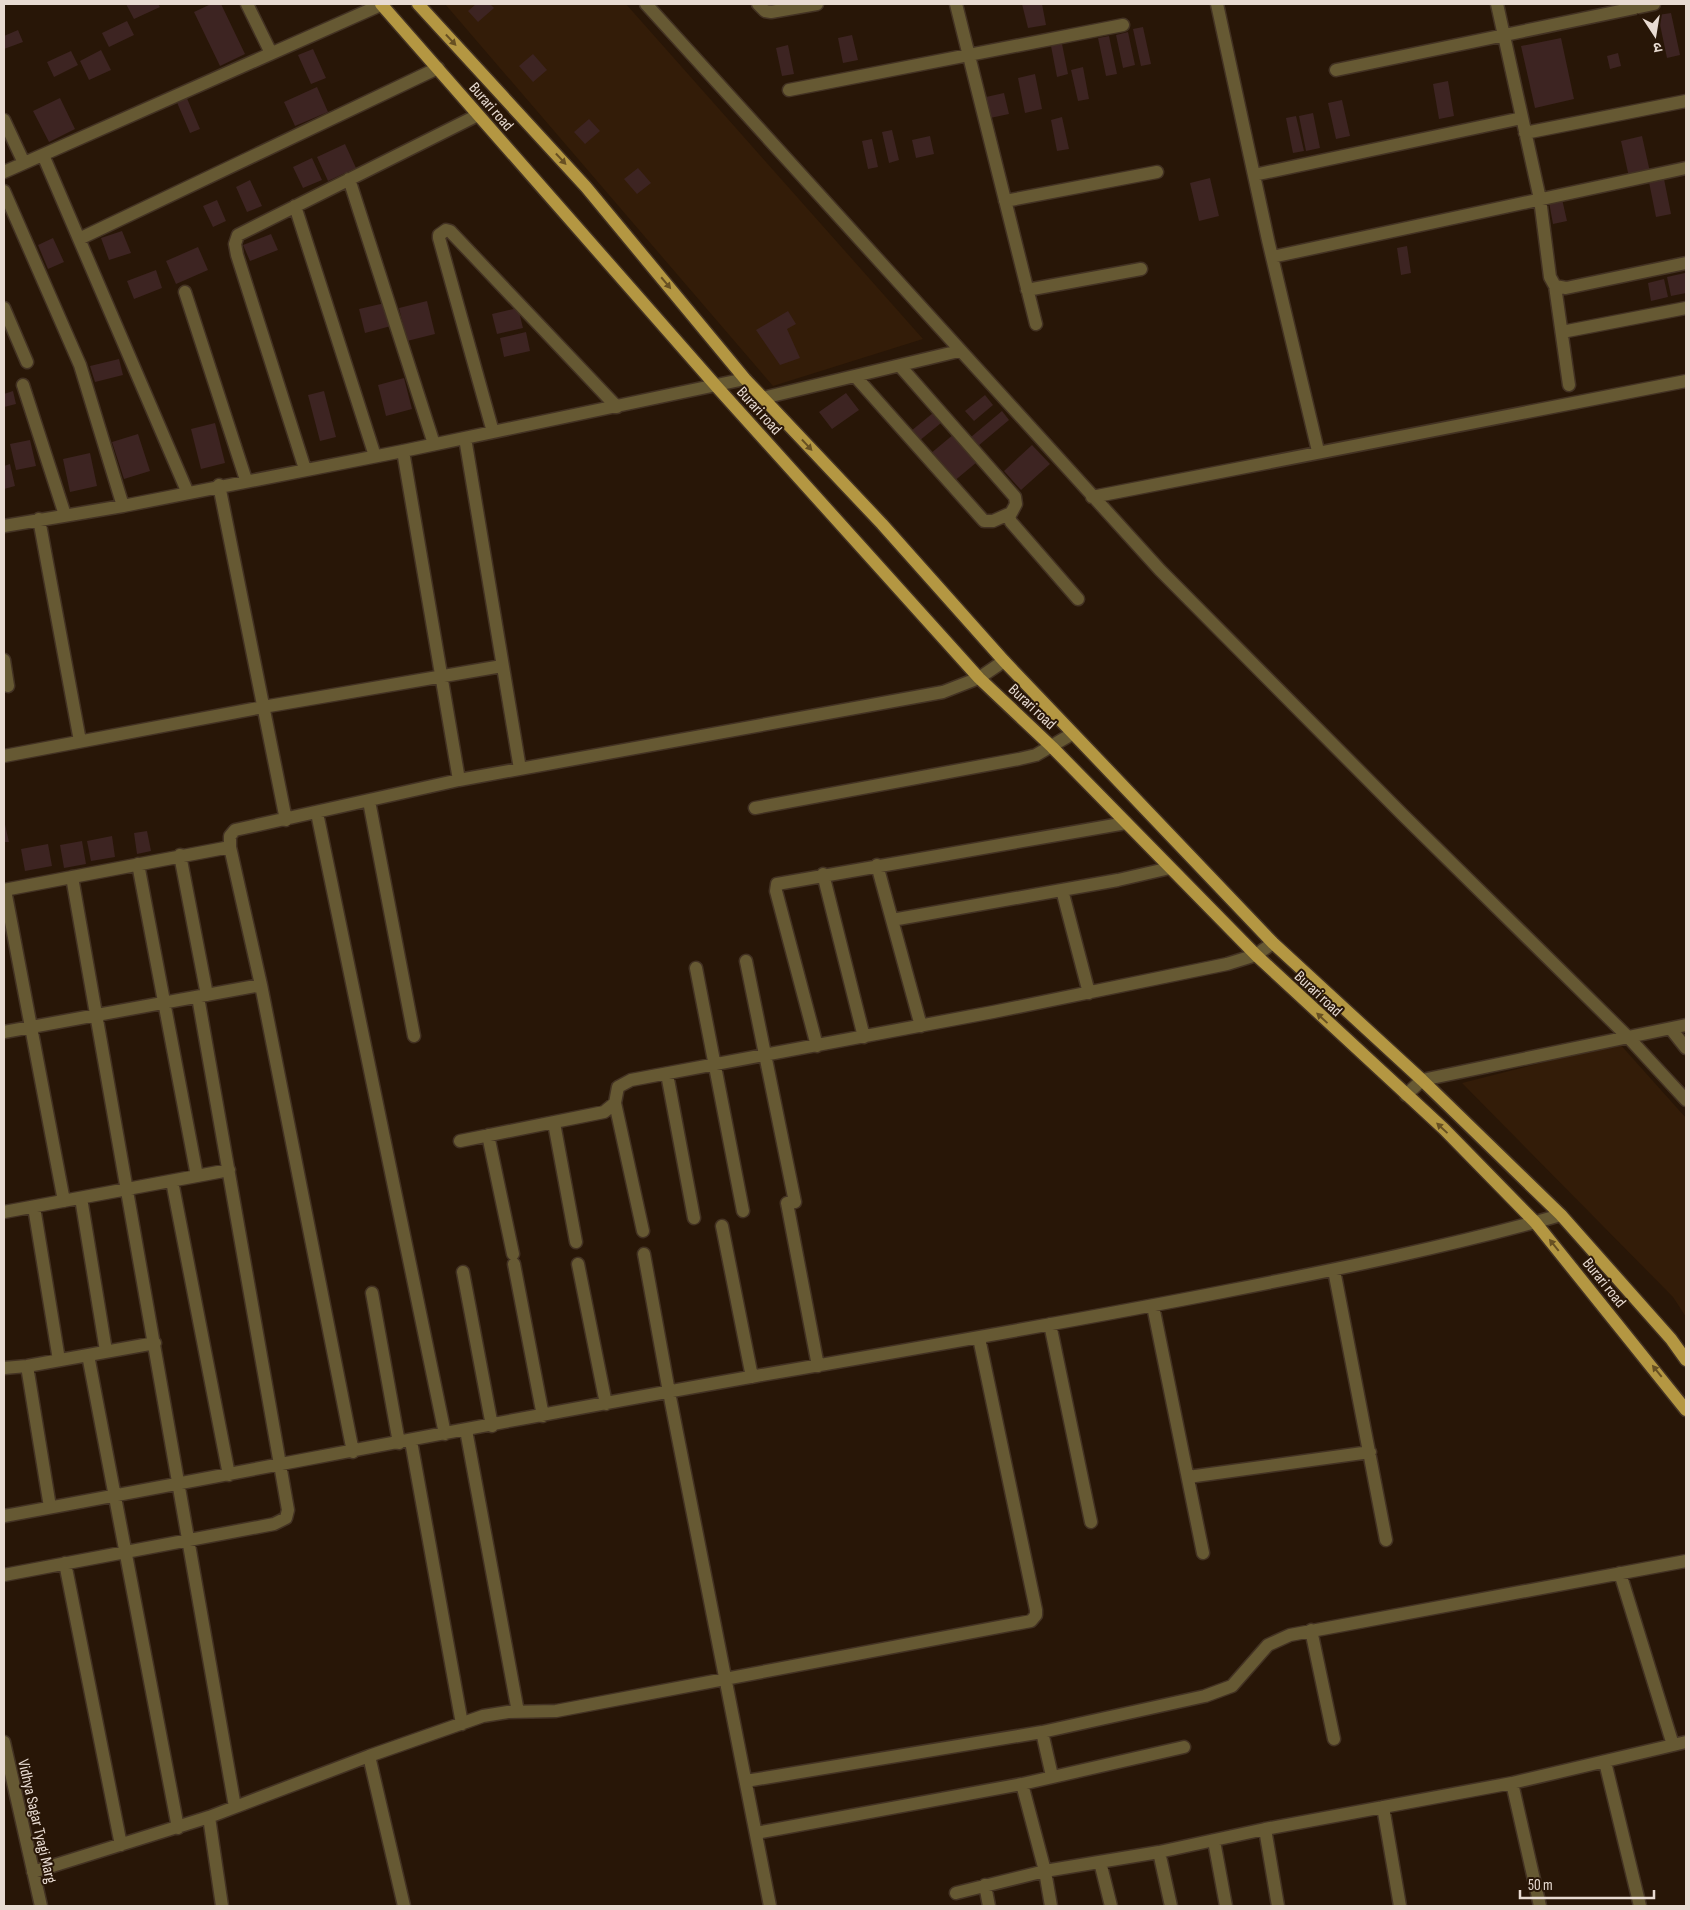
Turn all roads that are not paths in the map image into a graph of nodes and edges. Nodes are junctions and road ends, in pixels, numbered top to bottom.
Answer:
1 (247, 4) edge
2 (382, 4) edge
3 (418, 4) edge
4 (646, 4) edge
5 (758, 4) edge
6 (817, 4) edge
7 (956, 4) edge
8 (1217, 4) edge
9 (1497, 4) edge
10 (1654, 4) edge
11 (1123, 25) dead end
12 (1503, 34) junction
13 (271, 54) junction
14 (968, 54) junction
15 (438, 68) junction
16 (1336, 70) dead end
17 (789, 90) dead end
18 (1686, 101) edge
19 (478, 115) junction
20 (1522, 118) junction
21 (4, 120) edge
22 (1525, 133) junction
23 (42, 154) junction
24 (24, 163) junction
25 (1686, 168) edge
26 (4, 172) edge
27 (1157, 172) dead end
28 (1254, 174) junction
29 (350, 179) junction
30 (4, 191) edge
31 (1540, 200) junction
32 (1005, 201) junction
33 (295, 206) junction
34 (79, 239) junction
35 (1272, 257) junction
36 (1686, 263) edge
37 (1141, 269) dead end
38 (1555, 286) junction
39 (1027, 290) junction
40 (185, 292) dead end
41 (4, 308) edge
42 (1686, 308) edge
43 (1036, 324) dead end
44 (1562, 332) junction
45 (959, 351) junction
46 (27, 362) dead end
47 (900, 366) junction
48 (855, 376) junction
49 (745, 379) junction
50 (1686, 381) edge
51 (23, 385) dead end
52 (1569, 385) dead end
53 (717, 387) junction
54 (763, 398) junction
55 (617, 407) junction
56 (493, 432) junction
57 (465, 438) junction
58 (434, 444) junction
59 (403, 450) junction
60 (1318, 452) junction
61 (375, 456) junction
62 (305, 469) junction
63 (246, 480) junction
64 (219, 485) junction
65 (187, 491) junction
66 (1092, 497) junction
67 (123, 506) junction
68 (1011, 513) junction
69 (65, 515) junction
70 (39, 519) junction
71 (4, 526) edge
72 (1078, 599) dead end
73 (4, 660) edge
74 (1004, 662) junction
75 (502, 666) junction
76 (442, 677) junction
77 (979, 678) junction
78 (8, 686) dead end
79 (263, 707) junction
80 (1072, 734) junction
81 (80, 741) junction
82 (1052, 747) junction
83 (4, 756) edge
84 (520, 769) junction
85 (459, 780) junction
86 (369, 801) junction
87 (756, 808) dead end
88 (317, 813) junction
89 (286, 820) junction
90 (1126, 823) junction
91 (230, 847) junction
92 (180, 855) junction
93 (138, 864) junction
94 (877, 865) junction
95 (1170, 868) junction
96 (823, 874) junction
97 (72, 877) junction
98 (5, 890) edge
99 (1062, 890) junction
100 (892, 920) junction
101 (1273, 943) junction
102 (1256, 956) junction
103 (746, 961) dead end
104 (696, 968) dead end
105 (261, 985) junction
106 (1090, 993) junction
107 (203, 996) junction
108 (164, 1003) junction
109 (97, 1016) junction
110 (1686, 1025) edge
111 (922, 1026) junction
112 (31, 1027) junction
113 (1666, 1030) junction
114 (4, 1032) edge
115 (414, 1036) dead end
116 (864, 1037) junction
117 (1628, 1037) junction
118 (818, 1046) junction
119 (1686, 1048) edge
120 (767, 1056) junction
121 (714, 1065) junction
122 (667, 1074) junction
123 (1422, 1080) junction
124 (1406, 1095) junction
125 (1686, 1100) edge
126 (615, 1103) junction
127 (554, 1123) junction
128 (488, 1135) junction
129 (460, 1141) dead end
130 (229, 1170) junction
131 (197, 1176) junction
132 (172, 1181) junction
133 (128, 1190) junction
134 (81, 1198) junction
135 (64, 1201) junction
136 (34, 1206) junction
137 (743, 1211) dead end
138 (4, 1212) edge
139 (1561, 1215) junction
140 (694, 1218) dead end
141 (1535, 1222) junction
142 (722, 1226) dead end
143 (643, 1231) dead end
144 (576, 1242) dead end
145 (644, 1254) dead end
146 (578, 1264) dead end
147 (1334, 1270) junction
148 (463, 1272) dead end
149 (372, 1293) dead end
150 (1153, 1306) junction
151 (1050, 1324) junction
152 (979, 1338) junction
153 (155, 1343) junction
154 (106, 1352) junction
155 (88, 1355) junction
156 (59, 1360) junction
157 (1686, 1360) edge
158 (27, 1366) junction
159 (818, 1366) junction
160 (4, 1368) edge
161 (752, 1377) junction
162 (669, 1392) junction
163 (606, 1404) junction
164 (1686, 1410) edge
165 (543, 1416) junction
166 (492, 1426) junction
167 (466, 1430) junction
168 (445, 1434) junction
169 (405, 1442) junction
170 (353, 1452) junction
171 (1370, 1452) junction
172 (280, 1465) junction
173 (229, 1474) junction
174 (1188, 1477) junction
175 (179, 1484) junction
176 (115, 1496) junction
177 (50, 1507) junction
178 (4, 1516) edge
179 (1091, 1522) dead end
180 (187, 1540) junction
181 (1386, 1540) dead end
182 (125, 1552) junction
183 (1203, 1553) dead end
184 (1686, 1561) edge
185 (65, 1563) junction
186 (1620, 1573) junction
187 (4, 1575) edge
188 (1311, 1630) junction
189 (726, 1678) junction
190 (518, 1712) junction
191 (462, 1724) junction
192 (1042, 1732) junction
193 (1334, 1739) dead end
194 (4, 1742) edge
195 (1686, 1742) edge
196 (1673, 1745) junction
197 (1184, 1747) dead end
198 (369, 1756) junction
199 (1605, 1762) junction
200 (1052, 1776) junction
201 (746, 1781) junction
202 (1512, 1782) junction
203 (1022, 1784) junction
204 (235, 1807) junction
205 (1384, 1807) junction
206 (209, 1817) junction
207 (178, 1828) junction
208 (1265, 1829) junction
209 (756, 1833) junction
210 (1214, 1841) junction
211 (122, 1845) junction
212 (1159, 1852) junction
213 (1100, 1862) junction
214 (1045, 1871) junction
215 (33, 1872) junction
216 (985, 1886) junction
217 (956, 1893) dead end
218 (41, 1906) edge
219 (222, 1906) edge
220 (404, 1906) edge
221 (770, 1906) edge
222 (989, 1906) edge
223 (1051, 1906) edge
224 (1111, 1906) edge
225 (1171, 1906) edge
226 (1226, 1906) edge
227 (1278, 1906) edge
228 (1400, 1906) edge
229 (1540, 1906) edge
230 (1640, 1906) edge

1 - 13 street
2 - 13 street
2 - 15 main road, Burari road
3 -> 49 main road, Burari road
4 - 45 street
5 - 6 street
7 - 14 street
8 - 28 street
9 - 12 street
10 - 12 street
11 - 14 street
12 - 16 street
12 - 20 street
13 - 23 street
14 - 17 street
14 - 32 street
15 - 19 main road, Burari road
15 - 34 street
18 - 22 street
19 - 29 street
19 - 53 main road, Burari road
20 - 22 street
20 - 28 street
21 - 24 street
22 - 31 street
23 - 24 street
23 - 34 street
24 - 26 street
25 - 31 street
27 - 32 street
28 - 35 street
29 - 33 street
29 - 58 street
30 - 67 street
31 - 35 street
31 - 38 street
32 - 39 street
33 - 61 street
33 - 62 street
34 - 65 street
35 - 60 street
36 - 38 street
37 - 39 street
38 - 44 street
39 - 43 street
40 - 63 street
41 - 46 street
42 - 44 street
44 - 52 street
45 - 47 street
45 - 66 street
47 - 48 street
47 - 68 street
48 - 54 street
48 - 68 street
49 - 53 street
49 - 54 main road, Burari road
50 - 60 street
51 - 69 street
53 - 55 street
53 - 77 main road, Burari road
54 -> 74 main road, Burari road
55 - 56 street
55 - 56 street
56 - 57 street
57 - 58 street
57 - 75 street
58 - 59 street
59 - 61 street
59 - 76 street
60 - 66 street
61 - 62 street
62 - 63 street
63 - 64 street
64 - 65 street
64 - 79 street
65 - 67 street
66 - 117 street
67 - 69 street
68 - 72 street
69 - 70 street
70 - 71 street
70 - 81 street
73 - 78 street
74 - 77 street
74 - 80 main road, Burari road
75 - 76 street
75 - 84 street
76 - 79 street
76 - 85 street
77 - 82 main road, Burari road
77 - 84 street
79 - 81 street
79 - 89 street
80 - 82 street
80 - 101 main road, Burari road
81 - 83 street
82 - 87 street
82 - 90 main road, Burari road
84 - 85 street
85 - 86 street
86 - 88 street
86 - 115 street
88 - 89 street
88 - 168 street
89 - 91 street
90 - 94 street
90 - 95 main road, Burari road
91 - 92 street
91 - 105 street
92 - 93 street
92 - 107 street
93 - 97 street
93 - 108 street
94 - 96 street
94 - 100 street
95 - 99 street
95 - 102 main road, Burari road
96 - 116 street
96 - 118 street
97 - 98 street
97 - 109 street
98 - 112 street
99 - 100 street
99 - 106 street
100 - 111 street
101 - 102 street
101 - 123 main road, Burari road
102 - 106 street
124 -> 102 main road, Burari road
103 - 120 street
104 - 121 street
105 - 107 street
105 - 170 street
106 - 111 street
107 - 108 street
107 - 130 street
108 - 109 street
108 - 131 street
109 - 112 street
109 - 133 street
110 - 113 street
111 - 116 street
112 - 114 street
112 - 135 street
113 - 117 street
113 - 119 street
116 - 118 street
117 - 123 street
117 - 125 street
118 - 120 street
120 - 121 street
120 - 159 street
121 - 122 street
121 - 137 street
122 - 126 street
122 - 140 street
123 - 124 street
123 - 139 main road, Burari road
141 -> 124 main road, Burari road
126 - 127 street
126 - 143 street
127 - 128 street
127 - 144 street
128 - 129 street
128 - 165 street
130 - 131 street
130 - 172 street
131 - 132 street
132 - 133 street
132 - 173 street
133 - 134 street
133 - 153 street
134 - 135 street
134 - 154 street
135 - 136 street
136 - 138 street
136 - 156 street
139 - 141 street
139 - 157 main road, Burari road
141 - 147 street
164 -> 141 main road, Burari road
142 - 161 street
145 - 162 street
146 - 163 street
147 - 150 street
147 - 171 street
148 - 166 street
149 - 169 street
150 - 151 street
150 - 174 street
151 - 152 street
151 - 179 street
152 - 159 street
152 - 189 street
153 - 154 street
153 - 175 street
154 - 155 street
155 - 156 street
155 - 176 street
156 - 158 street
158 - 160 street
158 - 177 street
159 - 161 street
161 - 162 street
162 - 163 street
162 - 189 street
163 - 165 street
165 - 166 street
166 - 167 street
167 - 168 street
167 - 190 street
168 - 169 street
169 - 170 street
169 - 191 street
170 - 172 street
171 - 174 street
171 - 181 street
172 - 173 street
172 - 180 street
173 - 175 street
174 - 183 street
175 - 176 street
175 - 180 street
176 - 177 street
176 - 182 street
177 - 178 street
180 - 182 street
180 - 204 street
182 - 185 street
182 - 207 street
184 - 186 street
185 - 187 street
185 - 211 street
186 - 188 street
186 - 196 street
188 - 192 street
188 - 193 street
189 - 190 street
189 - 201 street
190 - 191 street
191 - 198 street
192 - 200 street
192 - 201 street
194 - 215 street, Vidhya Sagar Tyagi Marg
195 - 196 street
196 - 199 street
197 - 200 street
198 - 204 street
198 - 220 street
199 - 202 street
199 - 230 street
200 - 203 street
201 - 209 street
202 - 205 street
202 - 229 street
203 - 209 street
203 - 214 street
204 - 206 street
205 - 208 street
205 - 228 street
206 - 207 street
206 - 219 street
207 - 211 street
208 - 210 street
208 - 227 street
209 - 221 street
210 - 212 street
210 - 226 street
211 - 215 street
212 - 213 street
212 - 225 street
213 - 214 street
213 - 224 street
214 - 216 street
214 - 223 street
215 - 218 street, Vidhya Sagar Tyagi Marg
216 - 217 street
216 - 222 street

